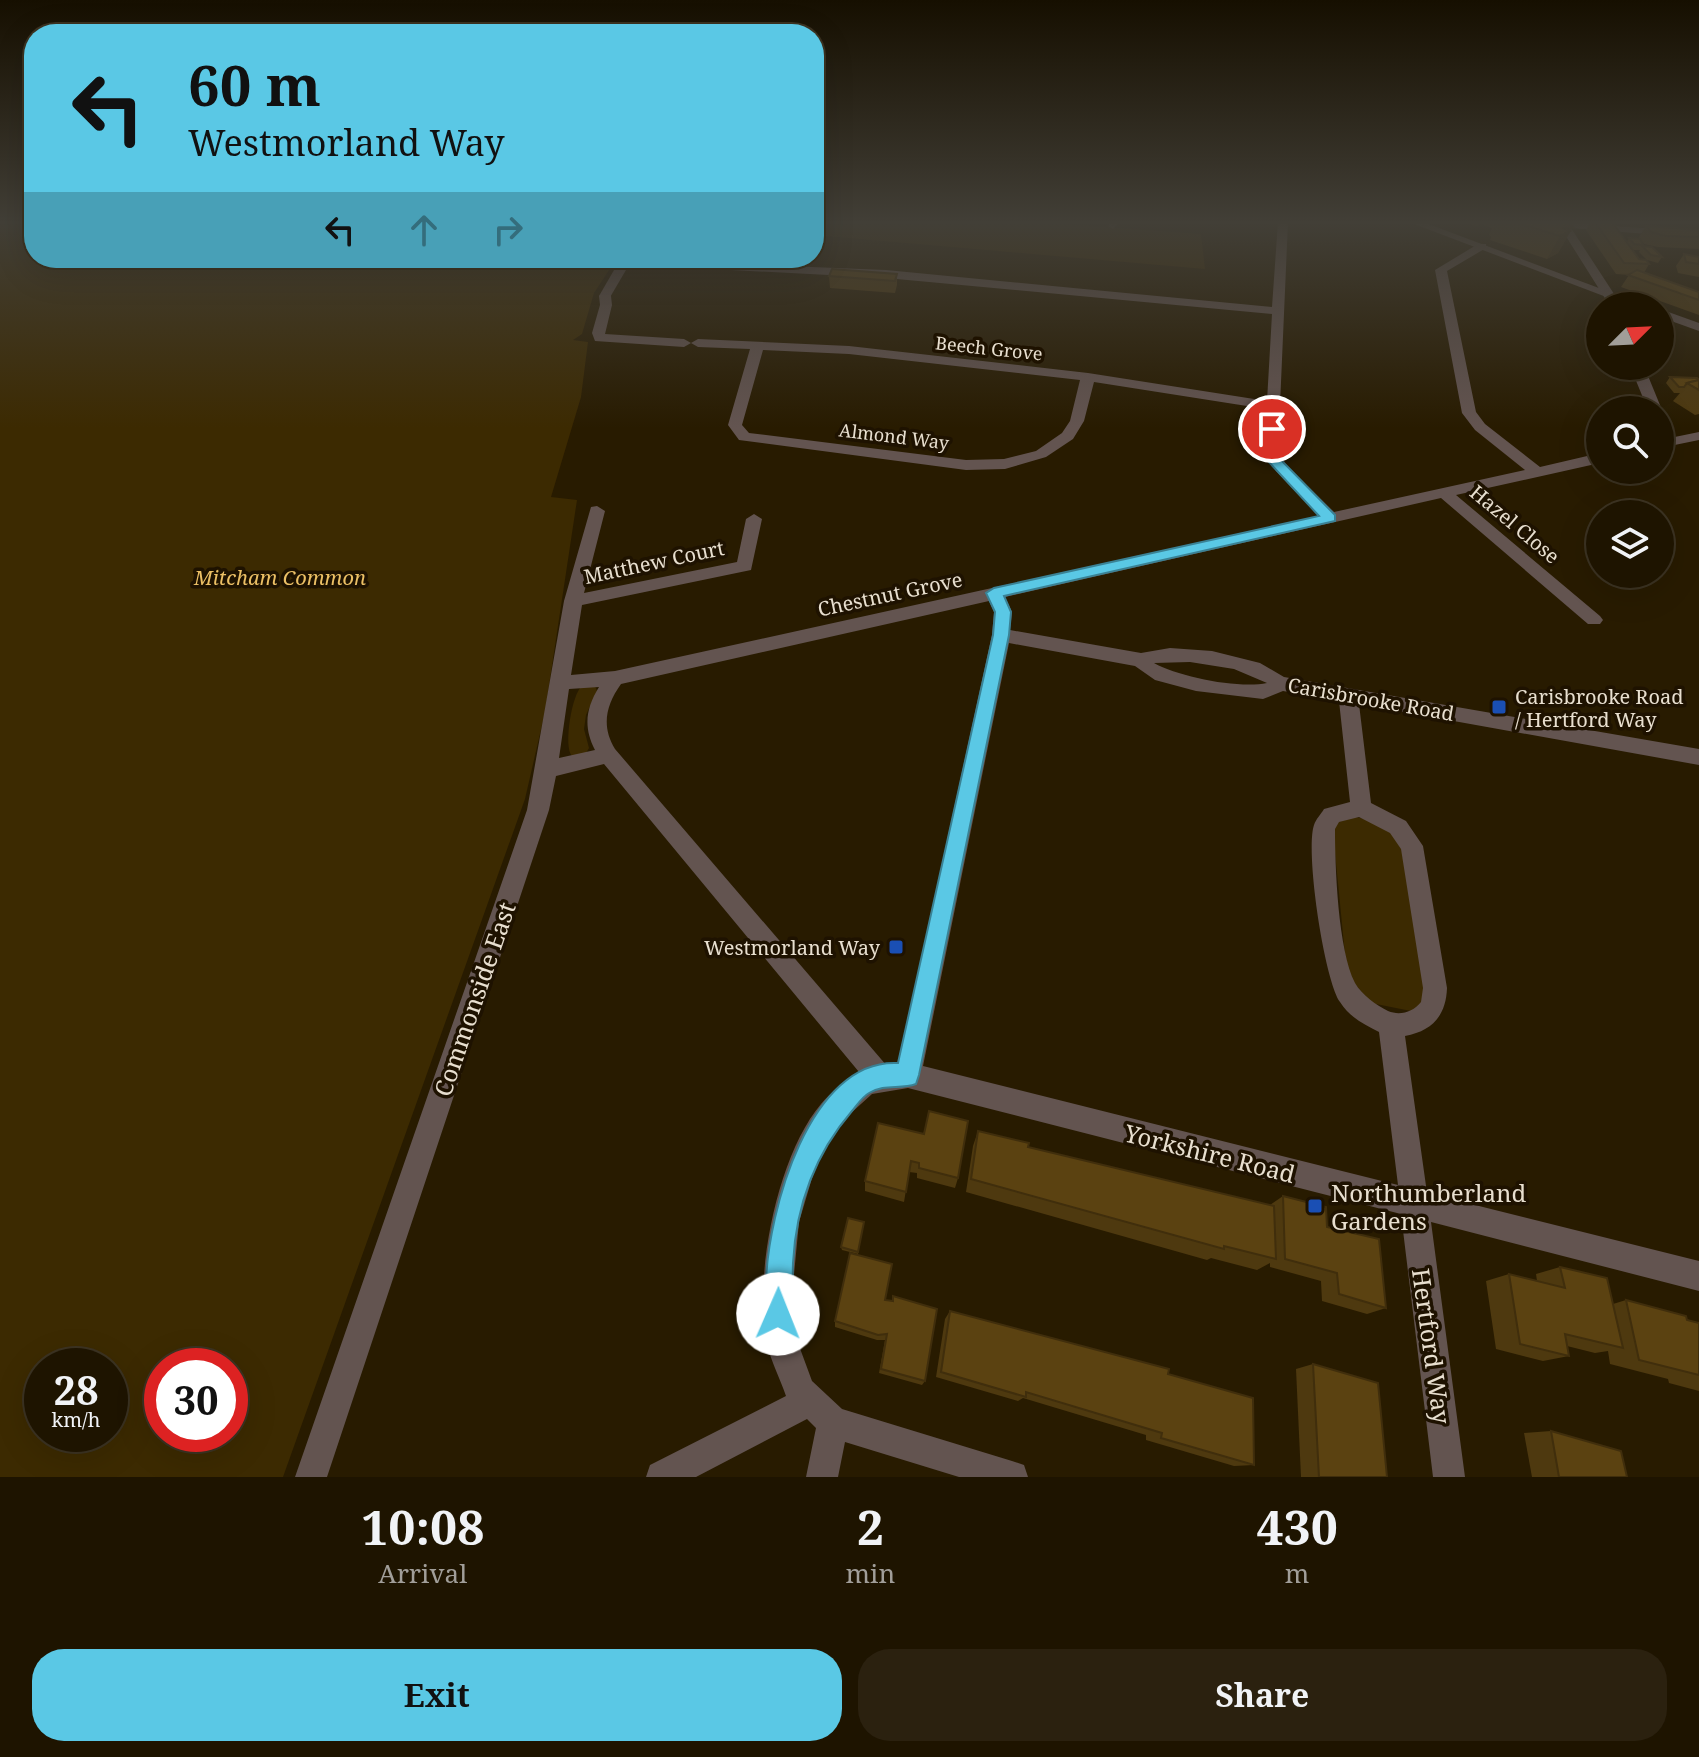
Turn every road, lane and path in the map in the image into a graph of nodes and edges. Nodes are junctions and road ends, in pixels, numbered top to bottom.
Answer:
1 (608, 291) edge
2 (1065, 291) edge
3 (1279, 291) edge
4 (1445, 291) edge
5 (1278, 311) junction
6 (1674, 318) edge
7 (1699, 327) edge
8 (758, 345) junction
9 (1088, 377) junction
10 (1273, 406) junction
11 (1699, 436) edge
12 (1674, 441) edge
13 (1586, 461) edge
14 (1537, 472) junction
15 (1444, 493) junction
16 (597, 511) dead end
17 (1330, 518) junction
18 (754, 519) dead end
19 (994, 593) junction
20 (573, 601) junction
21 (1594, 620) dead end
22 (1001, 635) junction
23 (615, 678) junction
24 (563, 683) junction
25 (1348, 696) junction
26 (608, 755) junction
27 (1699, 757) edge
28 (549, 769) junction
29 (1361, 808) junction
30 (1391, 1025) junction
31 (878, 1075) junction
32 (908, 1075) junction
33 (1413, 1205) junction
34 (1699, 1276) edge
35 (805, 1403) junction
36 (833, 1422) junction
37 (311, 1477) edge
38 (662, 1477) edge
39 (822, 1477) edge
40 (1012, 1477) edge
41 (1449, 1477) edge

1 - 8 street, Beech Grove
2 - 5 street
3 - 5 street
4 - 14 street
5 - 10 street
6 - 7 street
8 - 9 street, Beech Grove
8 - 9 street, Almond Way
9 - 10 street, Beech Grove
10 - 17 street
11 - 12 street
13 - 14 street, Chestnut Grove
14 - 15 street, Chestnut Grove
15 - 17 street, Chestnut Grove
15 - 21 street, Hazel Close
16 - 20 street, Commonside East
17 - 19 street, Chestnut Grove
18 - 20 street, Matthew Court
19 - 22 street
19 - 23 street, Chestnut Grove
20 - 24 street, Commonside East
22 - 25 street, Carisbrooke Road
22 - 32 street
23 - 24 street, Chestnut Grove
23 - 26 street
24 - 28 street, Commonside East
25 - 27 street, Carisbrooke Road
25 - 29 street
26 - 28 street
26 - 31 street
28 - 37 street, Commonside East
29 - 30 street
29 - 30 street
30 - 33 street, Hertford Way
31 - 32 street
31 - 35 street
32 - 33 street, Yorkshire Road
33 - 34 street, Yorkshire Road
33 - 41 street, Hertford Way
35 - 36 street
35 - 38 street
36 - 39 street
36 - 40 street

